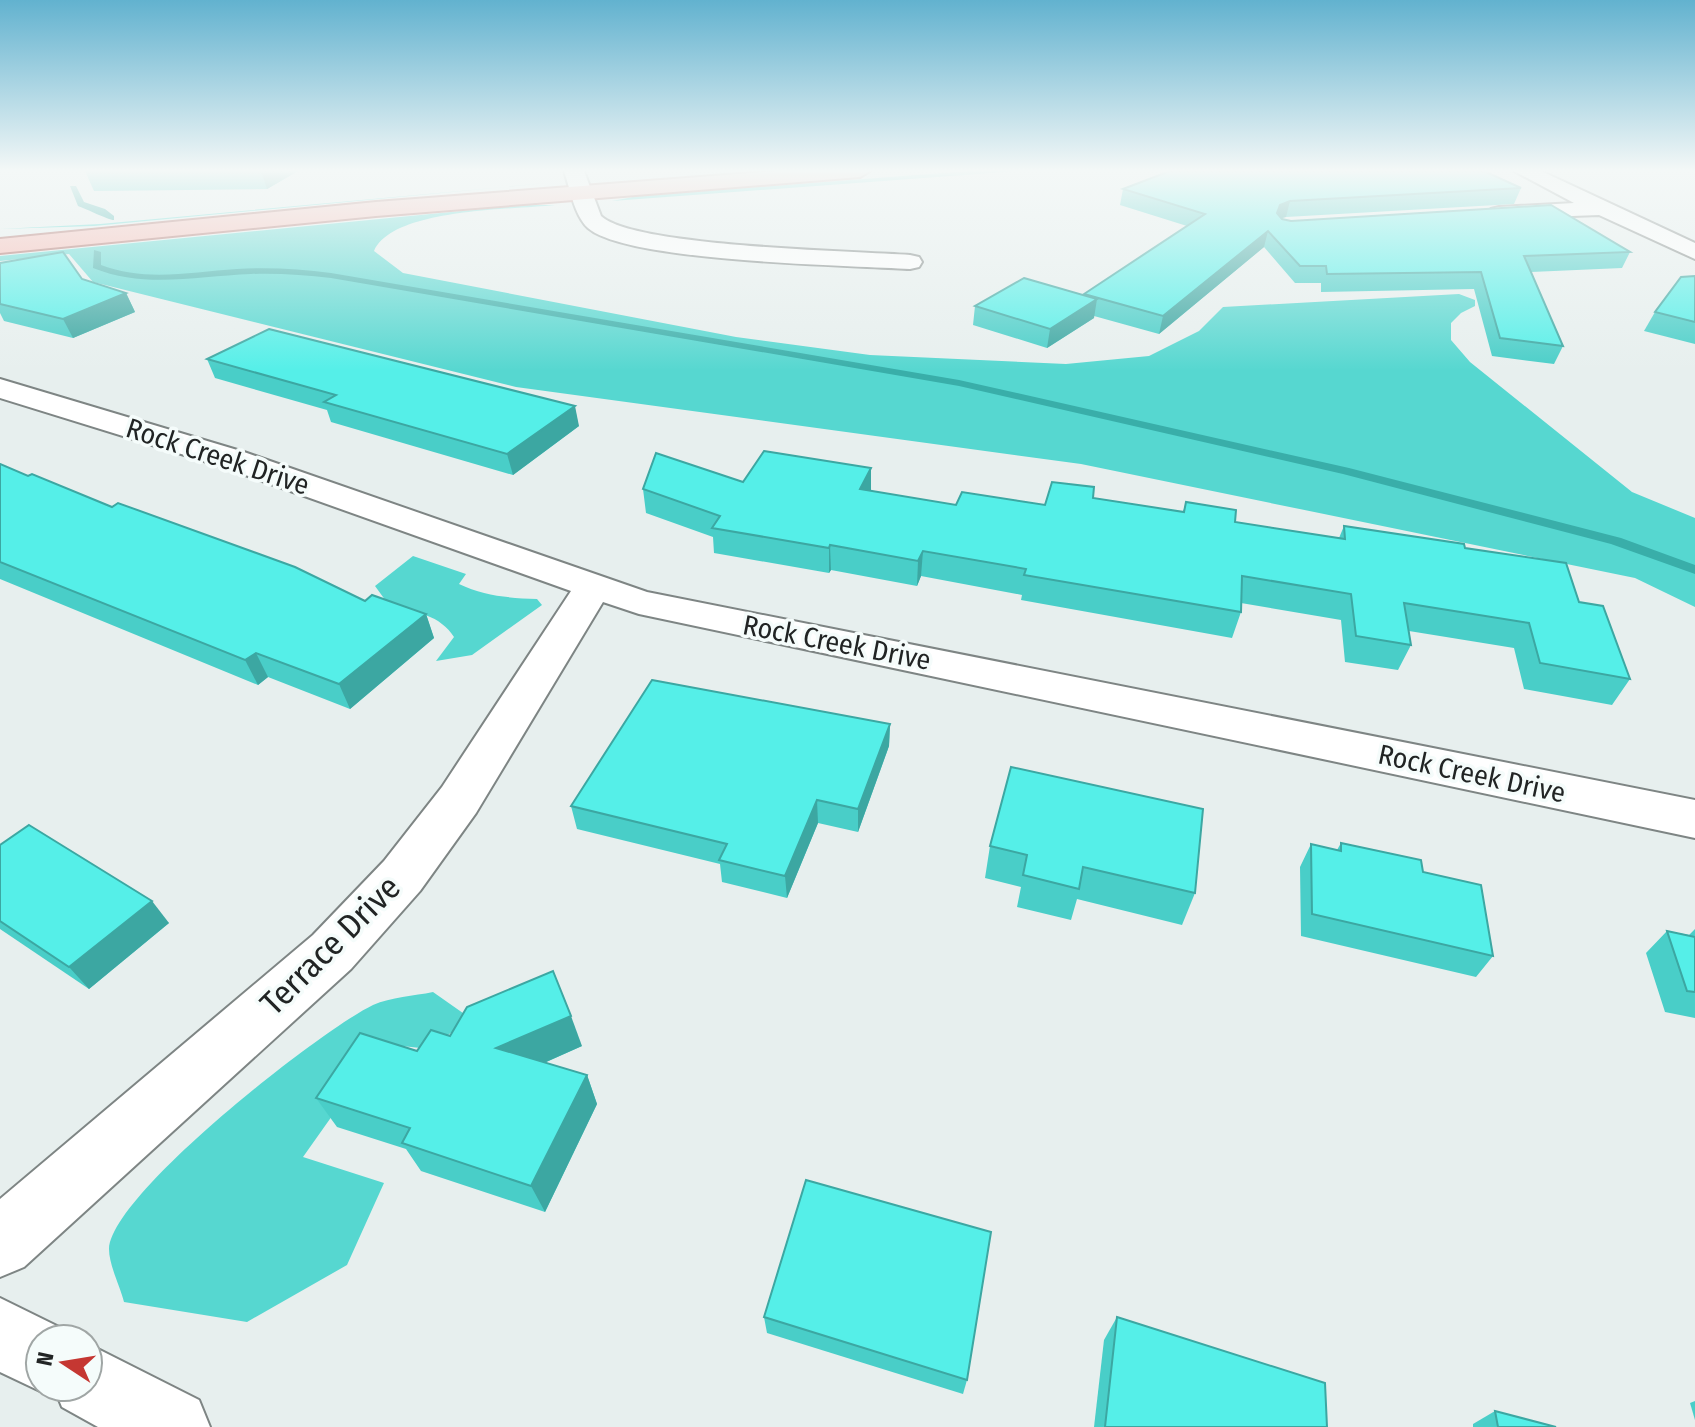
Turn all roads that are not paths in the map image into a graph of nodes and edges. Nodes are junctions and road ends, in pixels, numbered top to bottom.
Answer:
1 (75, 238) edge
2 (631, 238) edge
3 (1664, 238) edge
4 (0, 246) edge
5 (1695, 252) edge
6 (910, 262) dead end
7 (0, 388) edge
8 (592, 588) junction
9 (1695, 819) edge
10 (0, 1243) edge
11 (0, 1333) edge
12 (24, 1346) edge
13 (104, 1390) edge
14 (172, 1427) edge

1 - 4 main road
2 - 6 street
3 - 5 street
7 - 8 street, Rock Creek Drive
8 - 9 street, Rock Creek Drive
8 - 10 street, Terrace Drive
11 - 12 street
13 - 14 street

